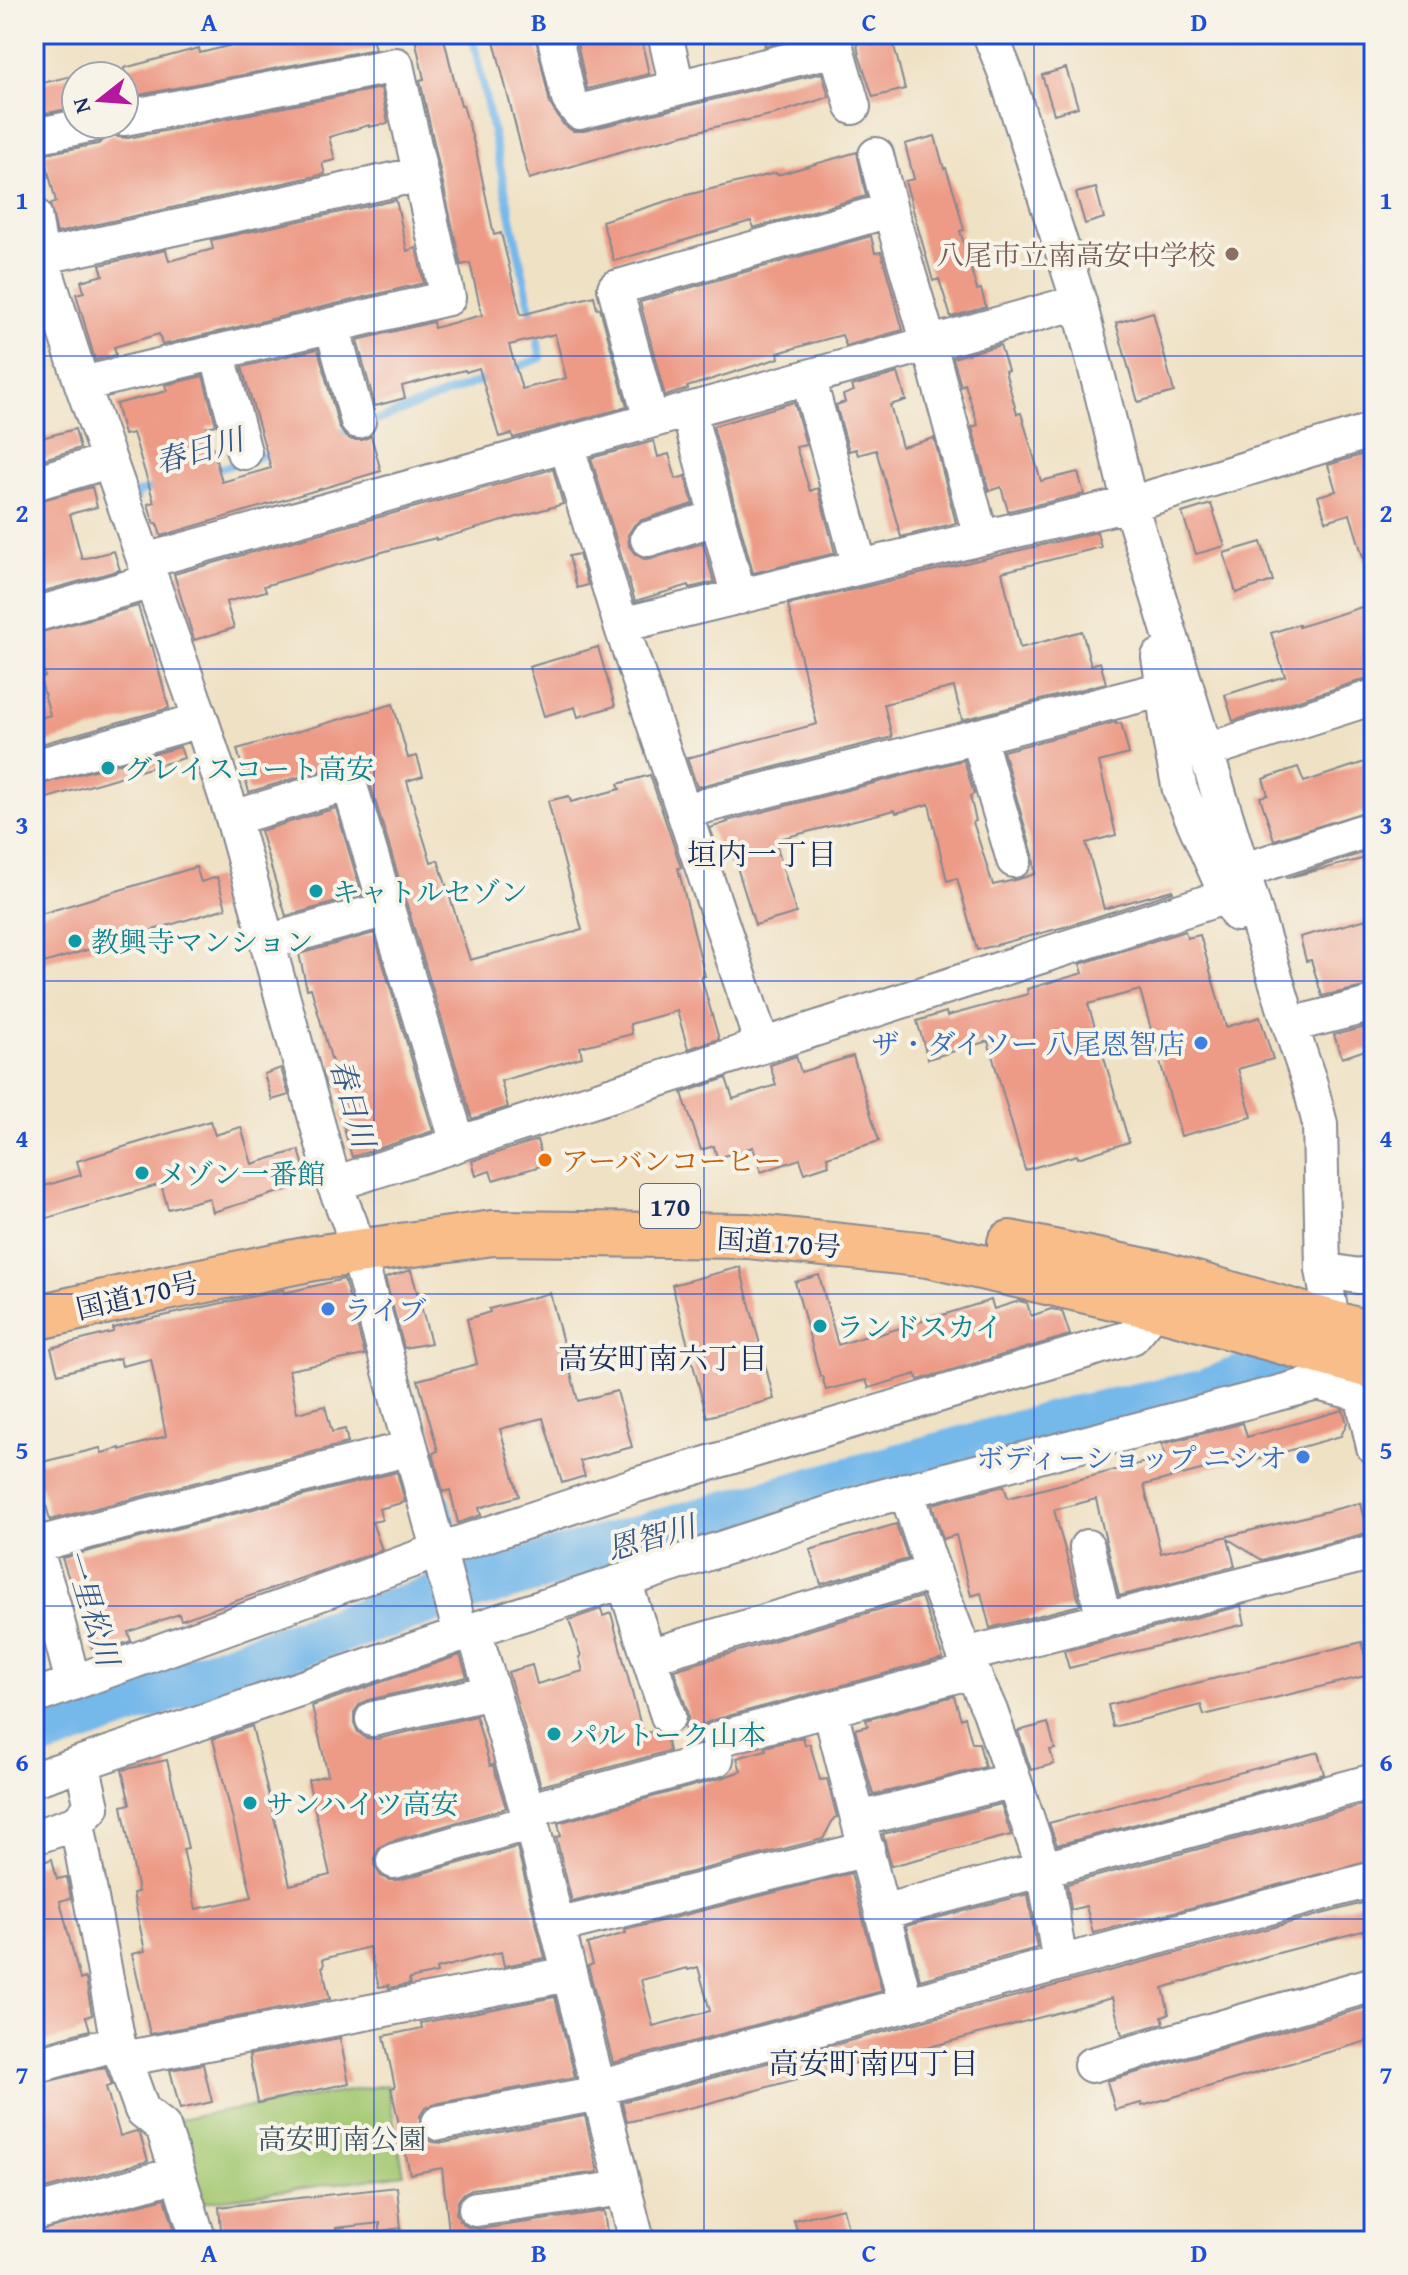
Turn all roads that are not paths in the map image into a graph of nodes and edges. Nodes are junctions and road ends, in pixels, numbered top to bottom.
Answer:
1 (554, 34) edge
2 (665, 34) edge
3 (990, 34) edge
4 (834, 42) edge
5 (677, 87) junction
6 (853, 107) dead end
7 (140, 115) edge
8 (60, 131) edge
9 (34, 136) edge
10 (876, 155) dead end
11 (420, 174) junction
12 (890, 210) junction
13 (34, 215) edge
14 (41, 257) junction
15 (1079, 302) junction
16 (46, 314) edge
17 (332, 325) junction
18 (929, 344) junction
19 (217, 352) junction
20 (808, 377) junction
21 (82, 384) junction
22 (688, 410) junction
23 (651, 420) junction
24 (358, 421) dead end
25 (1374, 430) edge
26 (566, 444) junction
27 (244, 452) dead end
28 (108, 461) junction
29 (34, 483) edge
30 (1130, 504) junction
31 (718, 517) junction
32 (981, 538) junction
33 (648, 539) dead end
34 (154, 564) junction
35 (860, 567) junction
36 (739, 597) junction
37 (34, 615) edge
38 (621, 625) junction
39 (1164, 689) junction
40 (1374, 697) edge
41 (201, 720) junction
42 (978, 736) junction
43 (1206, 751) junction
44 (34, 767) edge
45 (684, 811) junction
46 (233, 818) junction
47 (1374, 828) edge
48 (1014, 860) dead end
49 (1234, 883) junction
50 (387, 909) junction
51 (267, 942) junction
52 (1374, 1004) edge
53 (1288, 1019) junction
54 (762, 1044) junction
55 (458, 1143) junction
56 (347, 1219) junction
57 (1323, 1270) junction
58 (1374, 1273) edge
59 (34, 1288) edge
60 (1157, 1307) junction
61 (34, 1318) edge
62 (1346, 1343) edge
63 (1374, 1447) edge
64 (410, 1448) junction
65 (906, 1490) junction
66 (41, 1543) edge
67 (1087, 1547) dead end
68 (449, 1550) junction
69 (1374, 1552) edge
70 (934, 1572) junction
71 (624, 1581) junction
72 (1104, 1620) junction
73 (468, 1633) junction
74 (649, 1656) junction
75 (968, 1663) junction
76 (82, 1680) junction
77 (492, 1692) junction
78 (34, 1697) edge
79 (830, 1710) junction
80 (668, 1716) dead end
81 (373, 1719) dead end
82 (82, 1763) junction
83 (34, 1779) edge
84 (1374, 1781) edge
85 (1002, 1783) dead end
86 (529, 1816) junction
87 (77, 1823) junction
88 (863, 1834) junction
89 (34, 1837) edge
90 (394, 1861) dead end
91 (1044, 1869) junction
92 (1374, 1879) edge
93 (882, 1912) junction
94 (557, 1926) junction
95 (1060, 1963) junction
96 (569, 1974) junction
97 (1374, 1984) edge
98 (906, 2005) junction
99 (121, 2051) junction
100 (1091, 2065) dead end
101 (34, 2066) edge
102 (599, 2091) junction
103 (439, 2123) dead end
104 (178, 2174) junction
105 (624, 2188) junction
106 (476, 2209) dead end
107 (34, 2213) edge
108 (199, 2241) edge
109 (637, 2241) edge

1 - 5 street
2 - 5 street
3 - 15 street
4 - 5 street
4 - 6 street
7 - 11 street
8 - 9 street
10 - 12 street
11 - 14 street
11 - 17 street
12 - 18 street
12 - 23 street
13 - 14 street
14 - 16 street
15 - 18 street
15 - 30 street
16 - 21 street
17 - 19 street
17 - 24 street
18 - 20 street
18 - 32 street
19 - 21 street
19 - 27 street
20 - 22 street
20 - 35 street
21 - 28 street
22 - 23 street
22 - 31 street
23 - 26 street
25 - 30 street
26 - 34 street
26 - 38 street
28 - 29 street
28 - 34 street
30 - 32 street
30 - 39 street
30 - 43 street
31 - 33 street
31 - 36 street
32 - 35 street
34 - 37 street
34 - 41 street
35 - 36 street
36 - 38 street
38 - 45 street
39 - 42 street
39 - 49 street
40 - 43 street
41 - 44 street
41 - 46 street
42 - 45 street
42 - 48 street
43 - 49 street
45 - 54 street
46 - 50 street
46 - 51 street
47 - 49 street
49 - 53 street
49 - 54 street
50 - 51 street
50 - 55 street
51 - 56 street
52 - 53 street
53 - 57 street
54 - 55 street
55 - 56 street
56 - 59 highway, 国道170号 / 170
56 - 60 highway, 国道170号 / 170
56 - 61 highway, 国道170号 / 170
56 - 62 highway, 国道170号 / 170
56 - 64 street
57 - 58 street
57 - 62 street
60 - 62 highway, 国道170号 / 170
60 - 68 street
62 - 63 street
62 - 65 street
64 - 66 street
64 - 68 street
65 - 70 street
65 - 71 street
66 - 76 street
67 - 72 street
68 - 73 street
68 - 76 street
69 - 72 street
70 - 74 street
70 - 75 street
71 - 73 street
71 - 74 street
72 - 75 street
73 - 77 street
73 - 82 street
74 - 80 street
75 - 79 street
75 - 91 street
76 - 78 street
77 - 81 street
77 - 86 street
79 - 86 street
79 - 88 street
82 - 83 street
82 - 87 street
84 - 91 street
85 - 88 street
86 - 90 street
86 - 94 street
87 - 89 street
87 - 99 street
88 - 93 street
88 - 94 street
91 - 93 street
91 - 95 street
92 - 95 street
93 - 98 street
94 - 96 street
95 - 98 street
96 - 99 street
96 - 102 street
97 - 100 street
98 - 102 street
99 - 101 street
99 - 104 street
102 - 103 street
102 - 105 street
104 - 107 street
104 - 108 street
105 - 106 street
105 - 109 street

